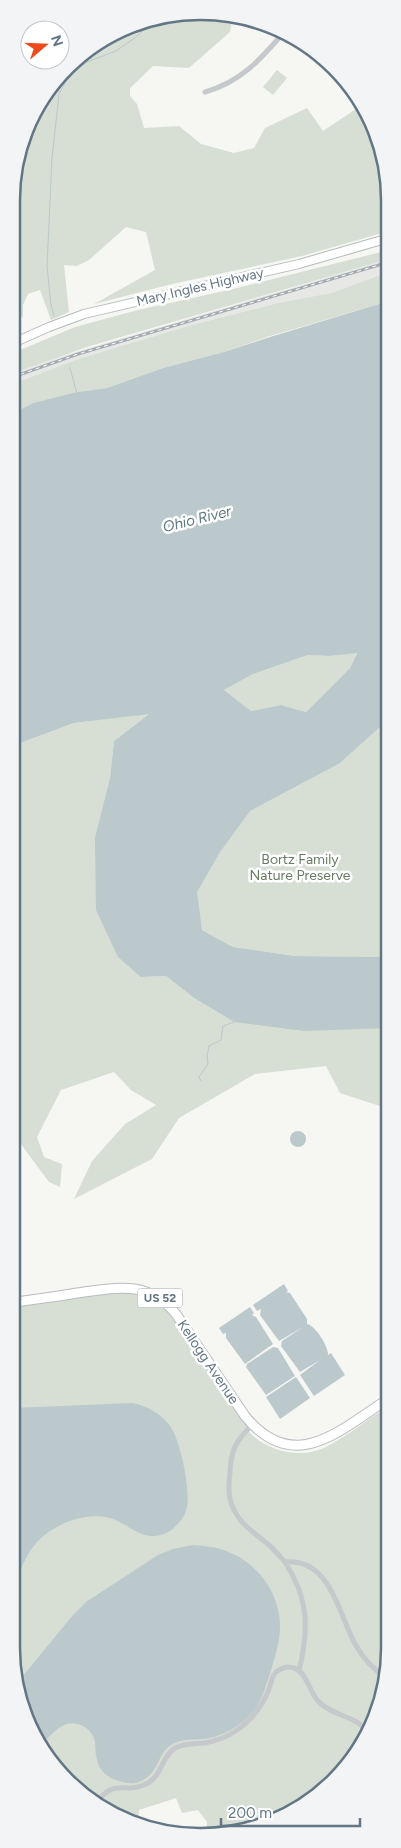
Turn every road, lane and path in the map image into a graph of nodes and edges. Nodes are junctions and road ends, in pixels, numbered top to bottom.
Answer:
1 (278, 38) edge
2 (205, 92) dead end
3 (381, 240) edge
4 (20, 340) edge
5 (20, 1302) edge
6 (381, 1404) edge
7 (252, 1425) junction
8 (285, 1562) junction
9 (299, 1671) junction
10 (379, 1672) edge
11 (362, 1726) edge
12 (101, 1798) edge

1 - 2 street
3 - 4 street, Mary Ingles Highway
5 - 7 main road, Kellogg Avenue / US 52
6 - 7 main road, Kellogg Avenue / US 52
7 - 8 street
8 - 9 street
8 - 10 street
9 - 11 street
9 - 12 street

